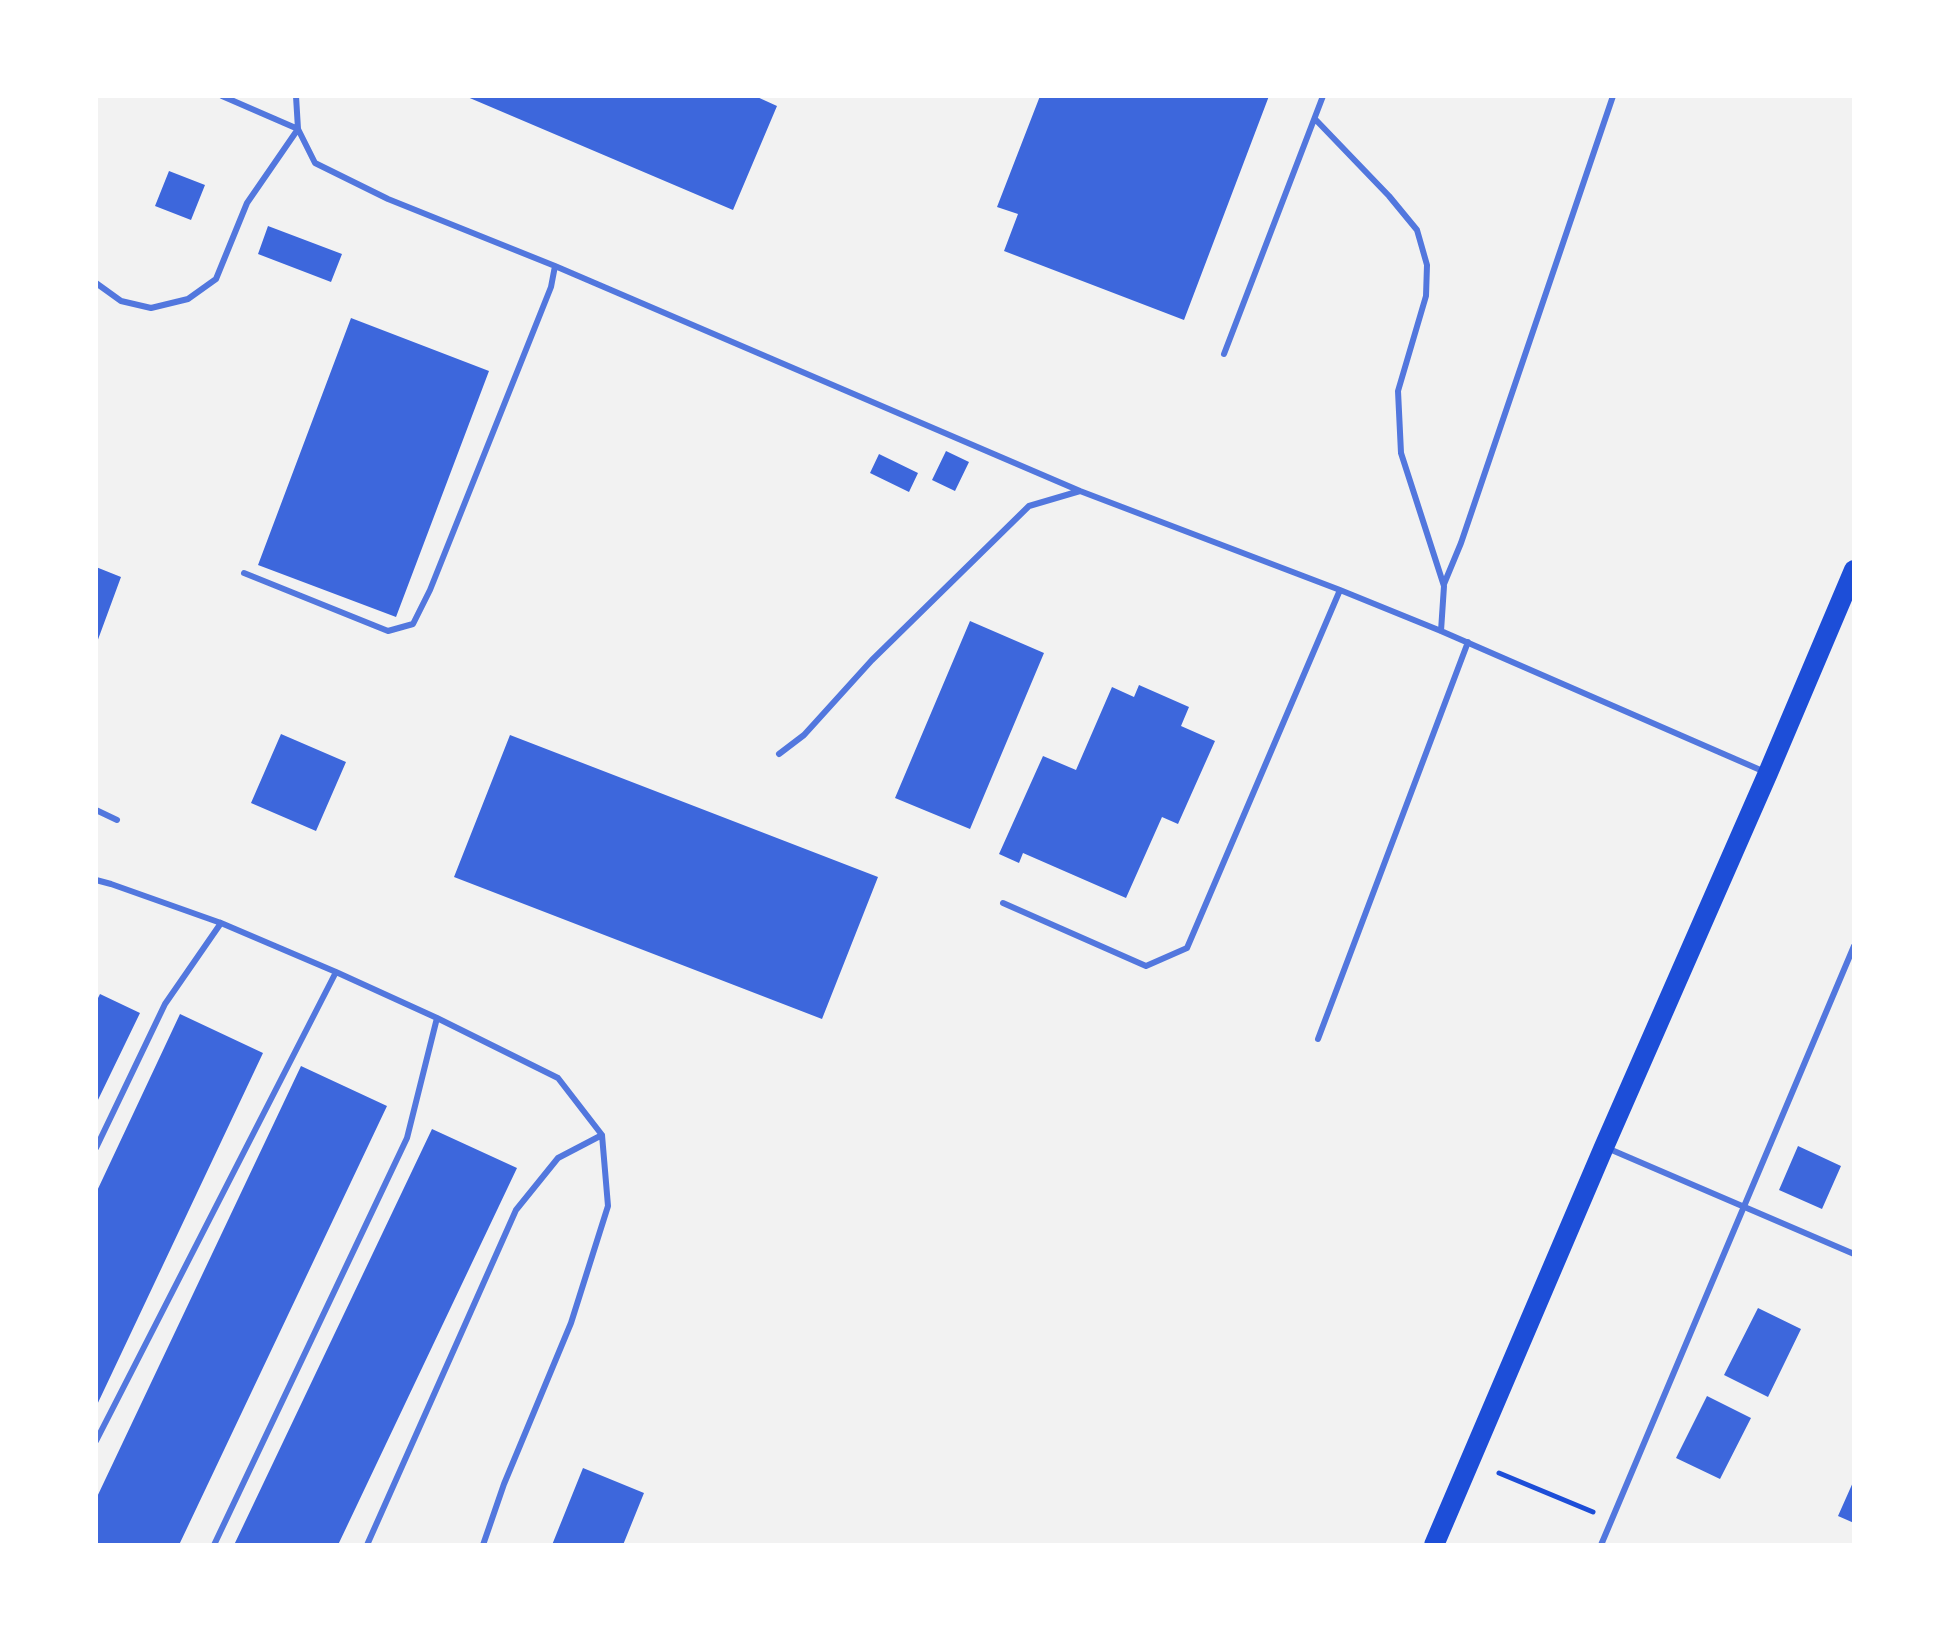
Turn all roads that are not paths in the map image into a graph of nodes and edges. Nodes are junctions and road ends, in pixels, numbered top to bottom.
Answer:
1 (222, 96) edge
2 (296, 96) edge
3 (1323, 96) edge
4 (1613, 96) edge
5 (1315, 119) junction
6 (298, 129) junction
7 (555, 266) junction
8 (96, 283) edge
9 (1224, 354) dead end
10 (1080, 491) junction
11 (1854, 570) edge
12 (244, 573) dead end
13 (1444, 586) junction
14 (1340, 590) junction
15 (1441, 631) junction
16 (1468, 642) junction
17 (779, 754) dead end
18 (1768, 773) junction
19 (96, 810) edge
20 (117, 820) dead end
21 (96, 880) edge
22 (1003, 903) dead end
23 (221, 923) junction
24 (1854, 946) edge
25 (336, 972) junction
26 (437, 1018) junction
27 (1318, 1039) dead end
28 (602, 1135) junction
29 (1604, 1147) junction
30 (96, 1148) edge
31 (1746, 1206) junction
32 (1854, 1254) edge
33 (96, 1441) edge
34 (214, 1545) edge
35 (367, 1545) edge
36 (483, 1545) edge
37 (1434, 1545) edge
38 (1601, 1545) edge

1 - 6 lane
2 - 6 lane
3 - 5 lane
4 - 13 lane
5 - 9 lane
5 - 13 lane
6 - 7 lane
6 - 8 lane
7 - 10 lane
7 - 12 lane
10 - 14 lane
10 - 17 lane
11 - 18 main road
13 - 15 lane
14 - 15 lane
14 - 22 lane
15 - 16 lane
16 - 18 lane
16 - 27 lane
18 - 29 main road
19 - 20 lane
21 - 23 lane
23 - 25 lane
23 - 30 lane
24 - 31 lane
25 - 26 lane
25 - 33 lane
26 - 28 lane
26 - 34 lane
28 - 35 lane
28 - 36 lane
29 - 31 lane
29 - 37 main road
31 - 32 lane
31 - 38 lane

